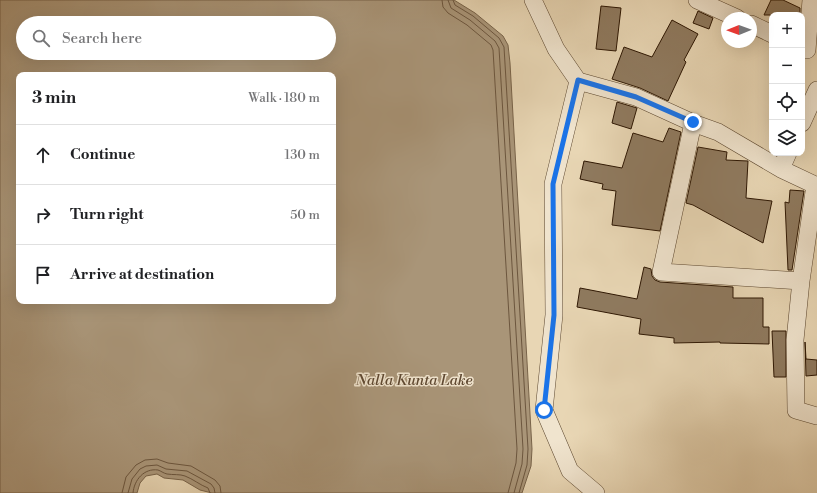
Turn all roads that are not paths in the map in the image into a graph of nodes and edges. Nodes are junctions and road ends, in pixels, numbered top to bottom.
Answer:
1 (533, 0) edge
2 (697, 0) edge
3 (811, 0) edge
4 (724, 12) edge
5 (757, 27) edge
6 (769, 33) edge
7 (809, 50) edge
8 (578, 80) junction
9 (817, 90) edge
10 (803, 120) edge
11 (693, 122) junction
12 (787, 156) edge
13 (781, 169) junction
14 (816, 186) edge
15 (801, 281) junction
16 (817, 416) edge
17 (596, 493) edge

1 - 8 street
2 - 4 street
3 - 7 street
5 - 6 street
8 - 11 street
8 - 17 street
9 - 10 street
11 - 13 street
11 - 15 street
12 - 13 street
13 - 14 street
14 - 15 street
15 - 16 street

